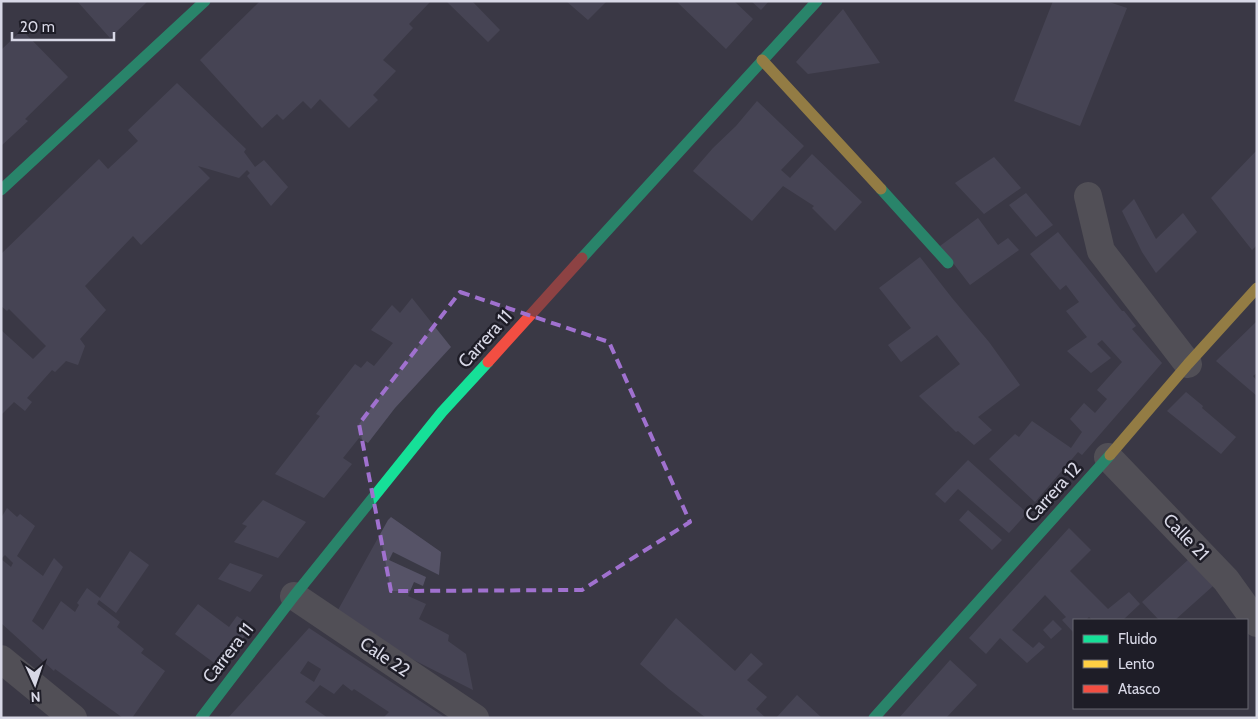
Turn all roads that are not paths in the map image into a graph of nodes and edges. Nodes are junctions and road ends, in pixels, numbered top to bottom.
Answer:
1 (205, 1) edge
2 (817, 1) edge
3 (762, 60) junction
4 (1, 190) edge
5 (1088, 196) dead end
6 (948, 263) dead end
7 (1257, 288) edge
8 (1188, 364) junction
9 (1108, 457) junction
10 (294, 596) junction
11 (1257, 623) edge
12 (1, 659) edge
13 (73, 718) edge
14 (201, 718) edge
15 (475, 718) edge
16 (874, 718) edge

1 - 4 street
2 - 3 street, Carrera 11
3 - 6 street
3 - 10 street, Carrera 11
5 - 8 street
7 - 8 street, Carrera 12
8 - 9 street, Carrera 12
9 - 11 street, Calle 21
9 - 16 street, Carrera 12
10 - 14 street, Carrera 11
10 - 15 street, Cale 22
12 - 13 street

